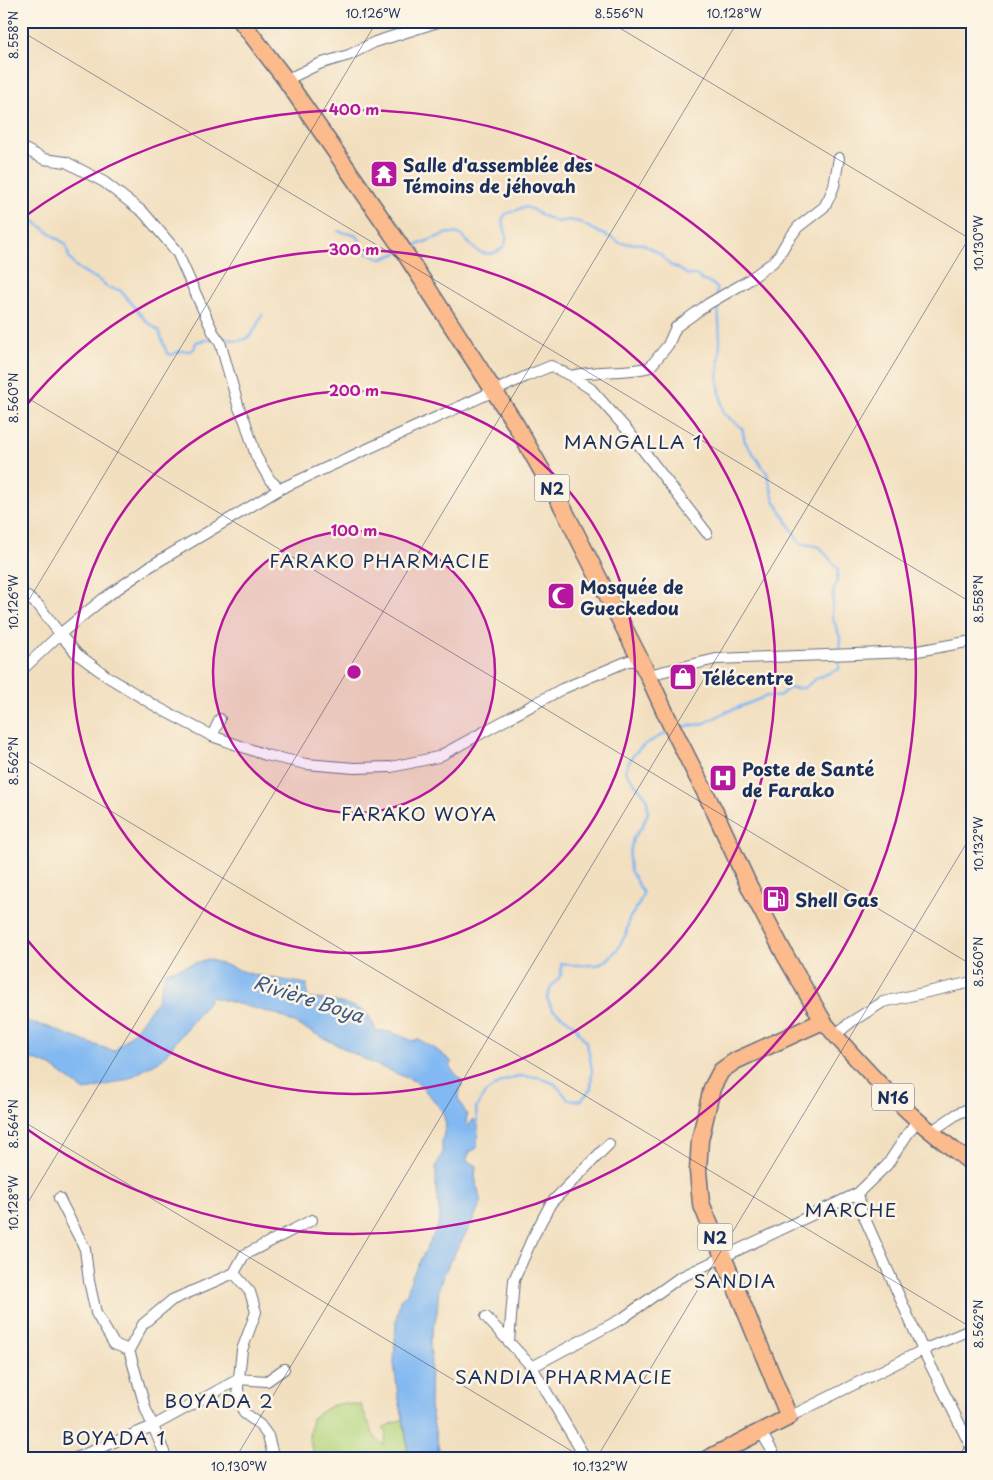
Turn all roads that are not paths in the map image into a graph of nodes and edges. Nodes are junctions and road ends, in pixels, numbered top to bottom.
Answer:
1 (242, 21) edge
2 (441, 21) edge
3 (286, 80) junction
4 (21, 147) edge
5 (839, 158) dead end
6 (572, 376) junction
7 (494, 392) junction
8 (280, 489) junction
9 (707, 533) dead end
10 (21, 592) edge
11 (60, 634) junction
12 (972, 641) edge
13 (640, 661) junction
14 (21, 671) edge
15 (648, 675) junction
16 (220, 719) dead end
17 (212, 736) junction
18 (972, 982) edge
19 (823, 1021) junction
20 (835, 1035) junction
21 (972, 1107) edge
22 (917, 1120) junction
23 (932, 1131) junction
24 (609, 1144) dead end
25 (972, 1164) edge
26 (858, 1193) junction
27 (59, 1198) dead end
28 (312, 1220) dead end
29 (723, 1257) junction
30 (234, 1273) junction
31 (486, 1317) dead end
32 (972, 1329) edge
33 (510, 1342) junction
34 (128, 1350) junction
35 (923, 1350) junction
36 (532, 1367) junction
37 (284, 1369) dead end
38 (240, 1380) junction
39 (789, 1417) junction
40 (153, 1426) junction
41 (761, 1432) junction
42 (21, 1444) edge
43 (972, 1449) edge
44 (972, 1457) edge
45 (27, 1459) edge
46 (73, 1459) edge
47 (167, 1459) edge
48 (270, 1459) edge
49 (586, 1459) edge
50 (706, 1459) edge
51 (778, 1459) edge
52 (968, 1459) edge

1 - 3 highway, N2
2 - 3 street
3 - 7 highway, N2
4 - 8 street
5 - 6 street
6 - 7 street
6 - 9 street
7 - 8 street
7 - 13 highway, N2
8 - 11 street
10 - 11 street
11 - 14 street
11 - 17 street
12 - 15 street
13 - 15 highway, N2
13 - 17 street
15 - 19 highway, N2
16 - 17 street
18 - 20 street
19 - 20 main road, N16
19 - 29 highway, N2
20 - 22 main road, N16
21 - 23 street
22 - 23 main road, N16
22 - 26 street
23 - 25 main road, N16
24 - 33 street
26 - 29 street
26 - 35 street
27 - 34 street
28 - 30 street
29 - 36 street
29 - 39 highway, N2
30 - 34 street
30 - 38 street
31 - 33 street
32 - 35 street
33 - 36 street
34 - 40 street
35 - 39 street
35 - 43 street
36 - 49 street
37 - 38 street
38 - 40 street
38 - 48 street
39 - 41 highway
40 - 46 street
40 - 47 street
41 - 50 highway
41 - 51 street
42 - 45 street
44 - 52 street

